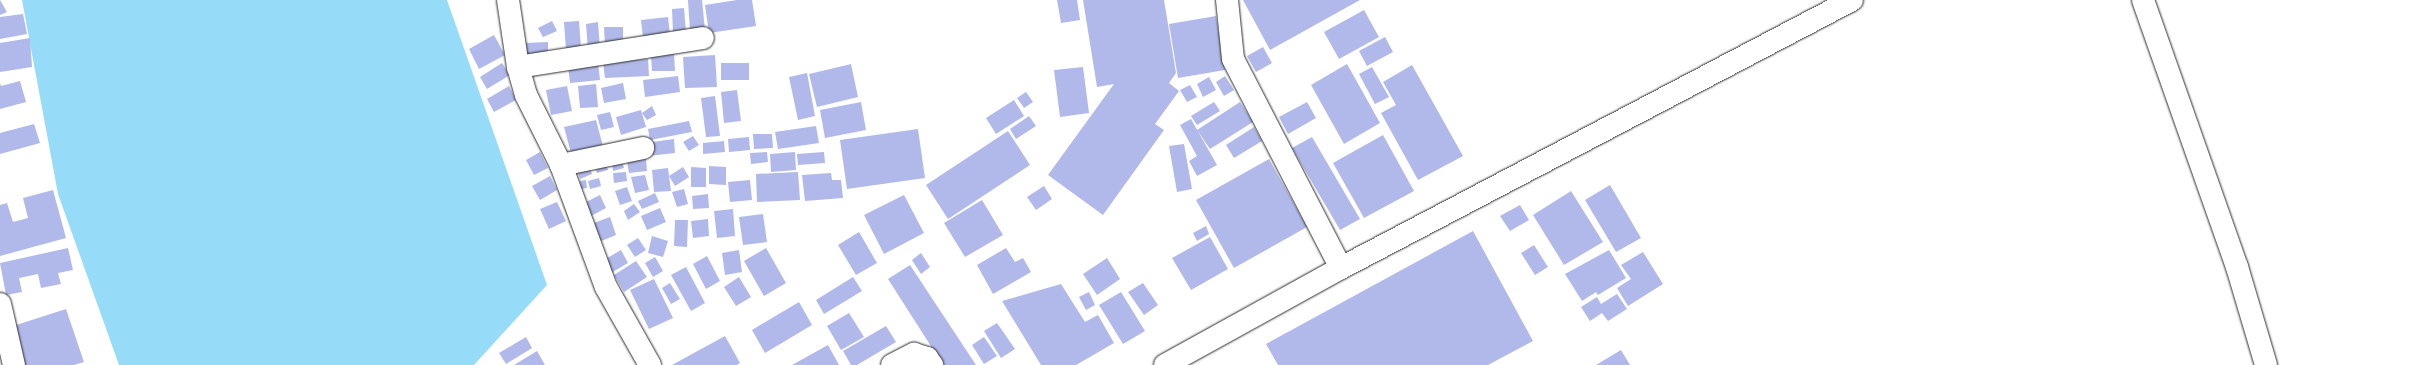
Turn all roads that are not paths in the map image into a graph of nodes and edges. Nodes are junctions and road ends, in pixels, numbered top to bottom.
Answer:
1 (508, 0) edge
2 (1227, 0) edge
3 (1852, 0) edge
4 (2143, 0) edge
5 (703, 38) dead end
6 (518, 67) junction
7 (643, 148) dead end
8 (561, 166) junction
9 (1341, 268) junction
10 (0, 304) edge
11 (648, 364) edge
12 (14, 365) edge
13 (892, 365) edge
14 (932, 365) edge
15 (1165, 365) edge
16 (2266, 365) edge

1 - 6 street
2 - 9 street
3 - 9 street
4 - 16 street
5 - 6 street
6 - 8 street
7 - 8 street
8 - 11 street
9 - 15 street
10 - 12 street
13 - 14 street

